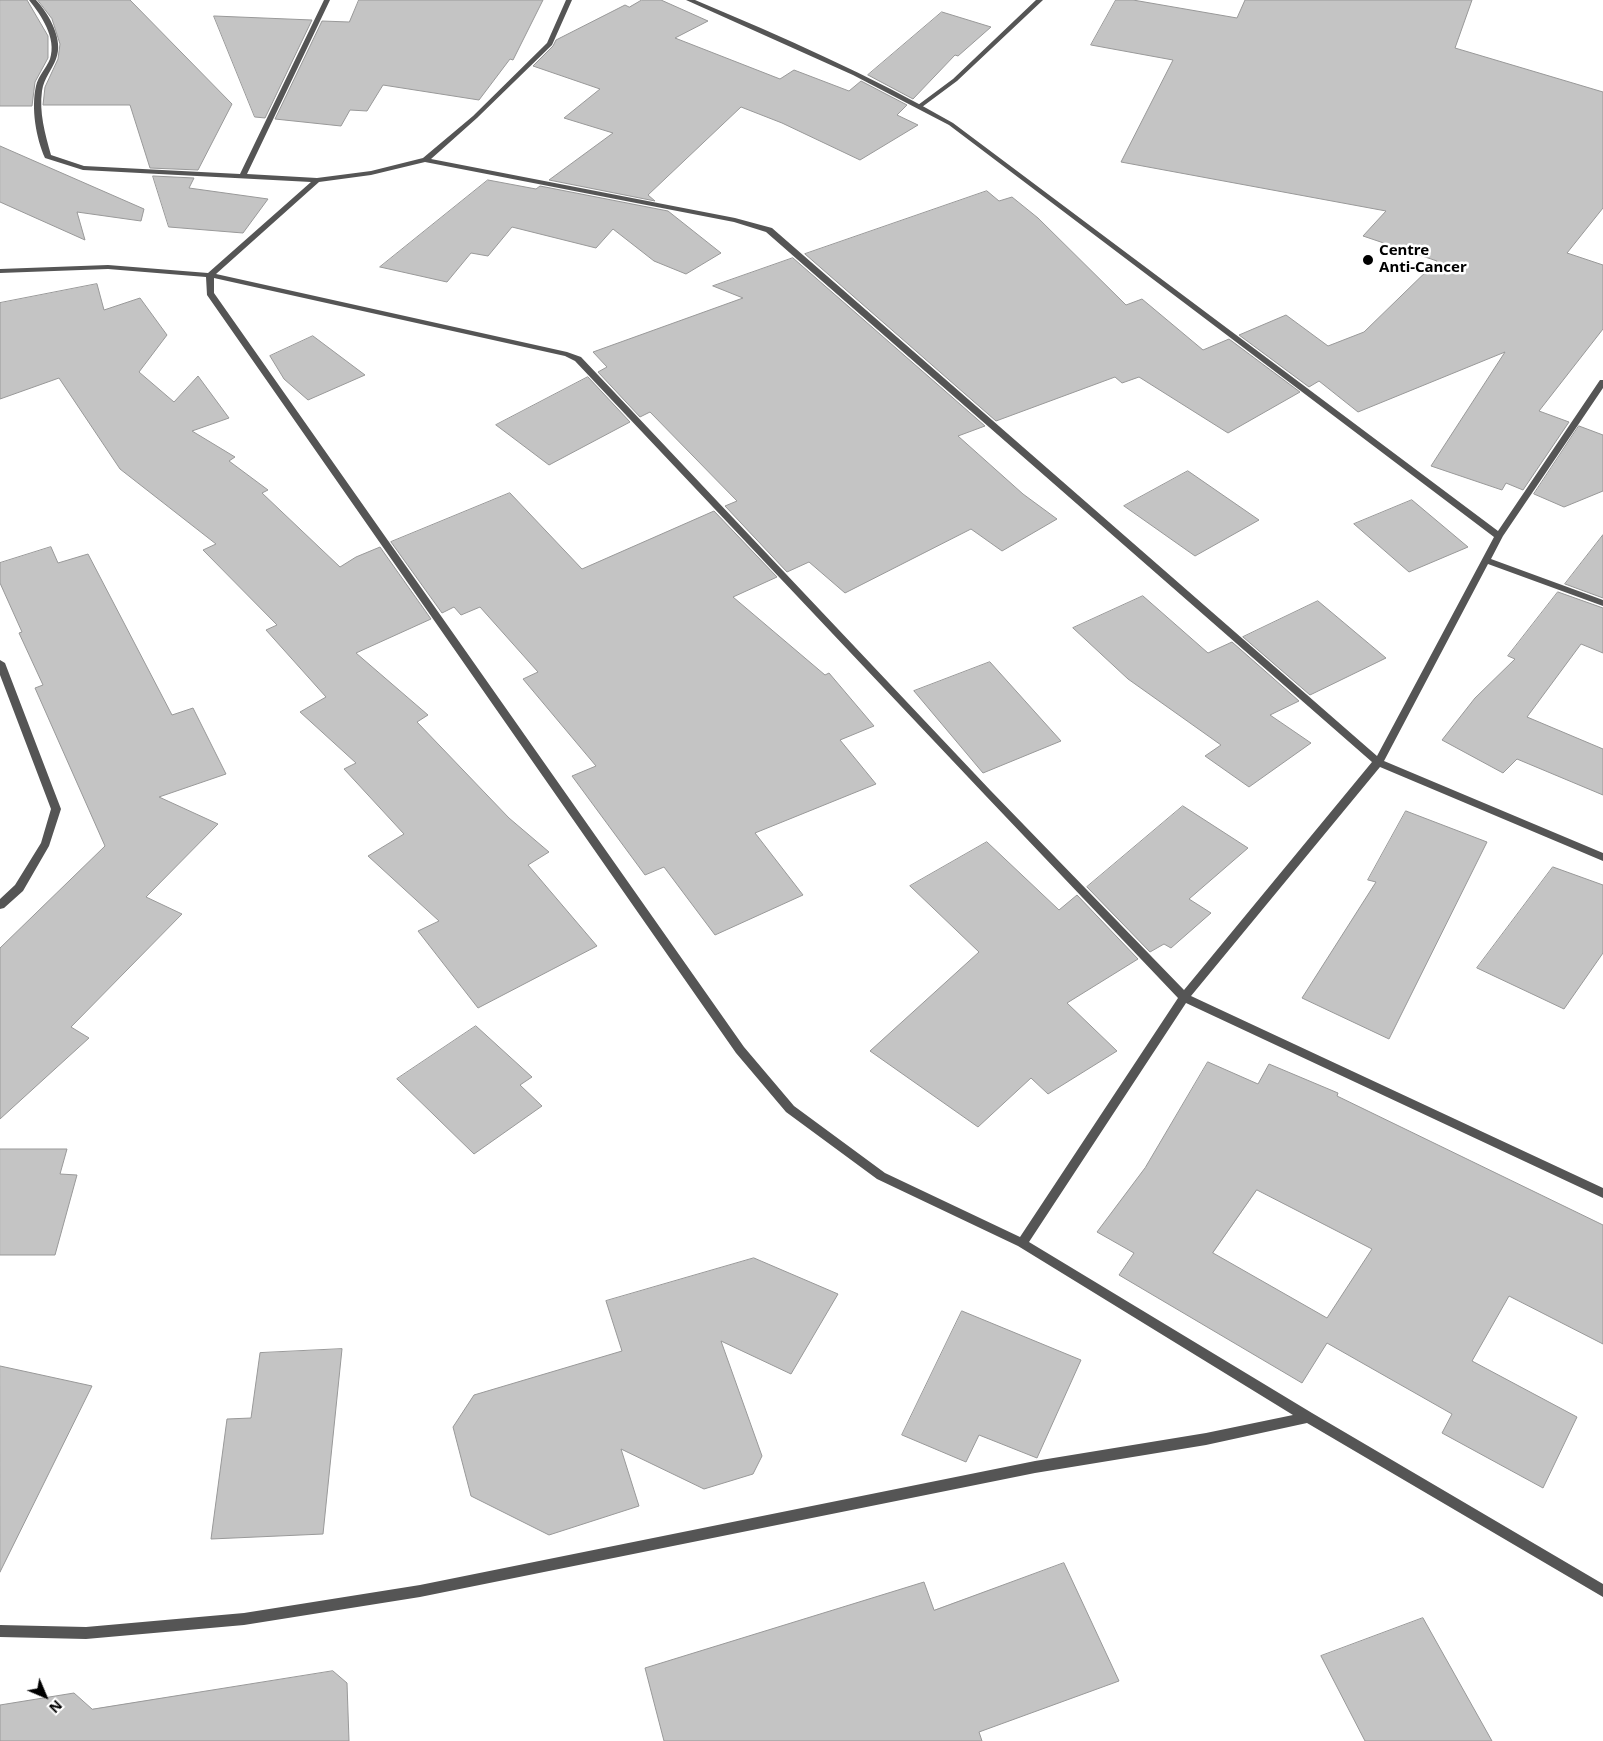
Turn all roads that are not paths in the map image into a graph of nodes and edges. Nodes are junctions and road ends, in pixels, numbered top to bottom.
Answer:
1 (32, 0) edge
2 (327, 0) edge
3 (569, 0) edge
4 (689, 0) edge
5 (1040, 0) edge
6 (920, 106) junction
7 (426, 160) junction
8 (243, 176) junction
9 (317, 180) junction
10 (0, 271) edge
11 (210, 275) junction
12 (1603, 382) edge
13 (1499, 536) junction
14 (1486, 560) junction
15 (1603, 604) edge
16 (0, 662) edge
17 (1378, 762) junction
18 (1603, 857) edge
19 (0, 905) edge
20 (1184, 997) junction
21 (1603, 1193) edge
22 (1022, 1243) junction
23 (1308, 1417) junction
24 (1603, 1591) edge
25 (0, 1631) edge

1 - 8 street
2 - 8 street
3 - 7 street
4 - 6 street
5 - 6 street
6 - 13 street
7 - 9 street
7 - 17 street
8 - 9 street
9 - 11 street
10 - 11 street
11 - 20 street
11 - 22 street
12 - 13 street
13 - 14 street
14 - 15 street
14 - 17 street
16 - 19 street
17 - 18 street
17 - 20 street
20 - 21 street
20 - 22 street
22 - 23 street
23 - 24 street
23 - 25 street

